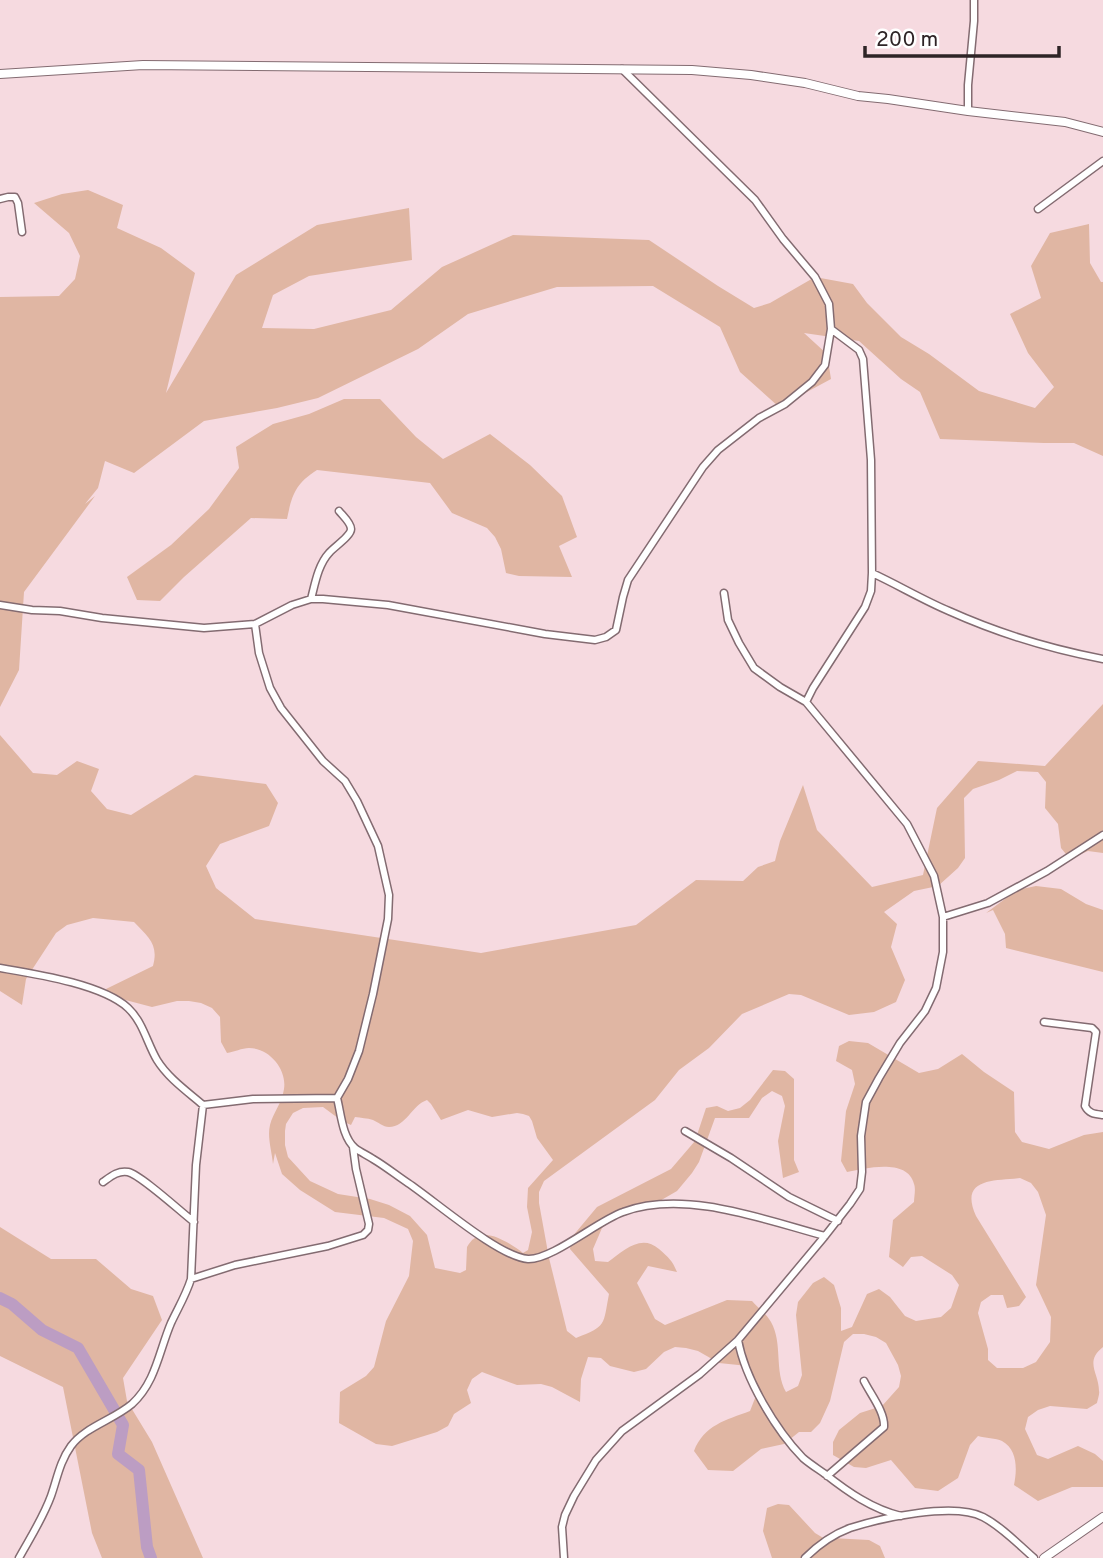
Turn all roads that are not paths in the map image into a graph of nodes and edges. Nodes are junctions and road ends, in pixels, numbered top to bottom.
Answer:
1 (974, 0) edge
2 (622, 69) junction
3 (0, 74) edge
4 (968, 111) junction
5 (1103, 132) edge
6 (1103, 161) edge
7 (0, 199) edge
8 (1038, 209) dead end
9 (22, 232) dead end
10 (831, 329) junction
11 (339, 511) dead end
12 (872, 573) junction
13 (724, 593) dead end
14 (310, 599) junction
15 (0, 605) edge
16 (255, 624) junction
17 (1103, 659) edge
18 (806, 702) junction
19 (1103, 835) edge
20 (943, 917) junction
21 (0, 968) edge
22 (1044, 1022) dead end
23 (337, 1098) junction
24 (203, 1105) junction
25 (1103, 1115) edge
26 (685, 1131) dead end
27 (353, 1147) junction
28 (103, 1182) dead end
29 (838, 1221) junction
30 (194, 1222) junction
31 (825, 1237) junction
32 (191, 1279) junction
33 (738, 1340) junction
34 (723, 1354) junction
35 (741, 1355) junction
36 (864, 1381) dead end
37 (827, 1476) junction
38 (902, 1516) junction
39 (1103, 1517) edge
40 (19, 1558) edge
41 (564, 1558) edge
42 (805, 1558) edge
43 (1034, 1558) edge
44 (1044, 1558) edge

1 - 4 street
2 - 3 street
2 - 4 street
2 - 10 street
4 - 5 street
6 - 8 street
7 - 9 street
10 - 12 street
10 - 14 street
11 - 14 street
12 - 17 street
12 - 18 street
13 - 18 street
14 - 16 street
15 - 16 street
16 - 23 street
18 - 20 street
19 - 20 street
20 - 29 street
21 - 24 street
22 - 25 street
23 - 24 street
23 - 27 street
24 - 30 street
26 - 29 street
27 - 31 street
27 - 32 street
28 - 30 street
29 - 31 street
30 - 32 street
31 - 33 street
32 - 40 street
33 - 34 street
33 - 35 street
34 - 35 street
34 - 41 street
35 - 37 street
36 - 37 street
37 - 38 street
38 - 42 street
38 - 43 street
39 - 44 street

